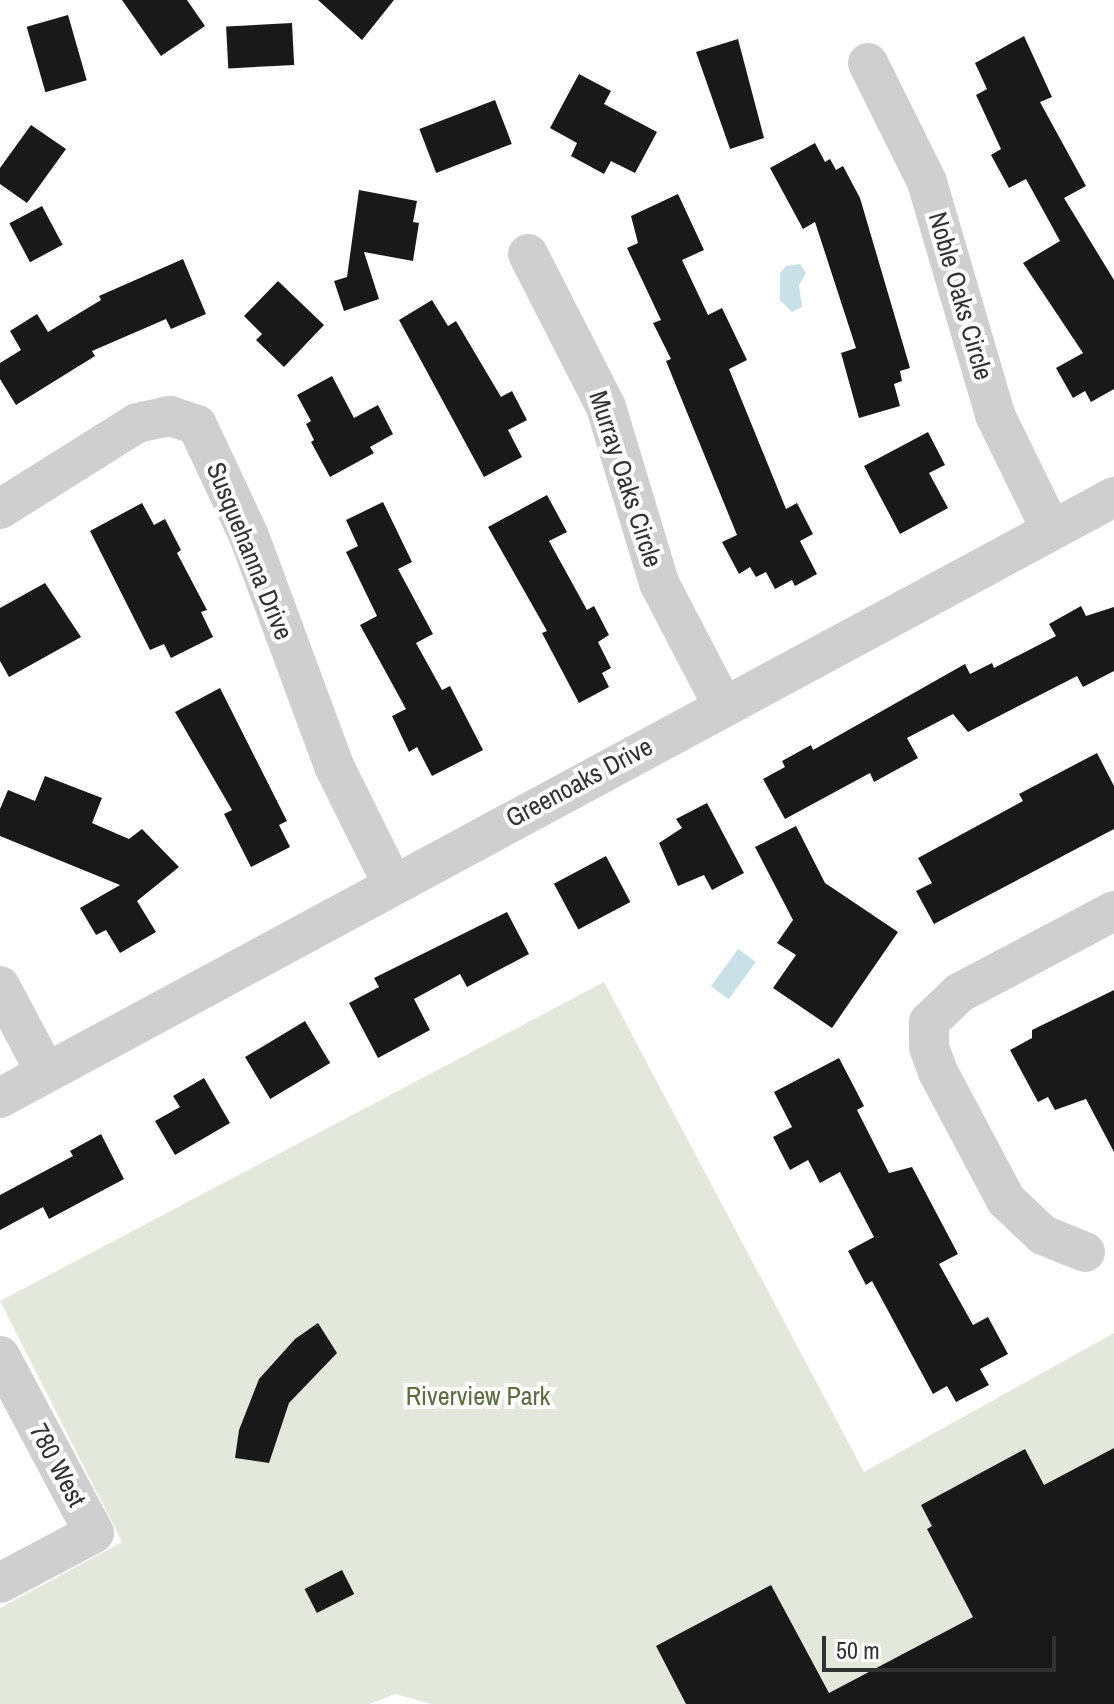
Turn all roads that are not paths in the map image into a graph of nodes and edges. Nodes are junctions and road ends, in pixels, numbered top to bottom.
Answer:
1 (868, 63) dead end
2 (528, 254) dead end
3 (1114, 497) edge
4 (0, 509) edge
5 (1051, 530) junction
6 (722, 704) junction
7 (392, 883) junction
8 (1114, 911) edge
9 (0, 986) edge
10 (46, 1073) junction
11 (0, 1098) edge
12 (1085, 1252) dead end
13 (0, 1356) edge
14 (0, 1583) edge

1 - 5 street, Noble Oaks Circle
2 - 6 street, Murray Oaks Circle
3 - 5 street, Greenoaks Drive
4 - 7 street, Susquehanna Drive
5 - 6 street, Greenoaks Drive
6 - 7 street, Greenoaks Drive
7 - 10 street, Greenoaks Drive
8 - 12 street
9 - 10 street
10 - 11 street, Greenoaks Drive
13 - 14 street, 780 West

